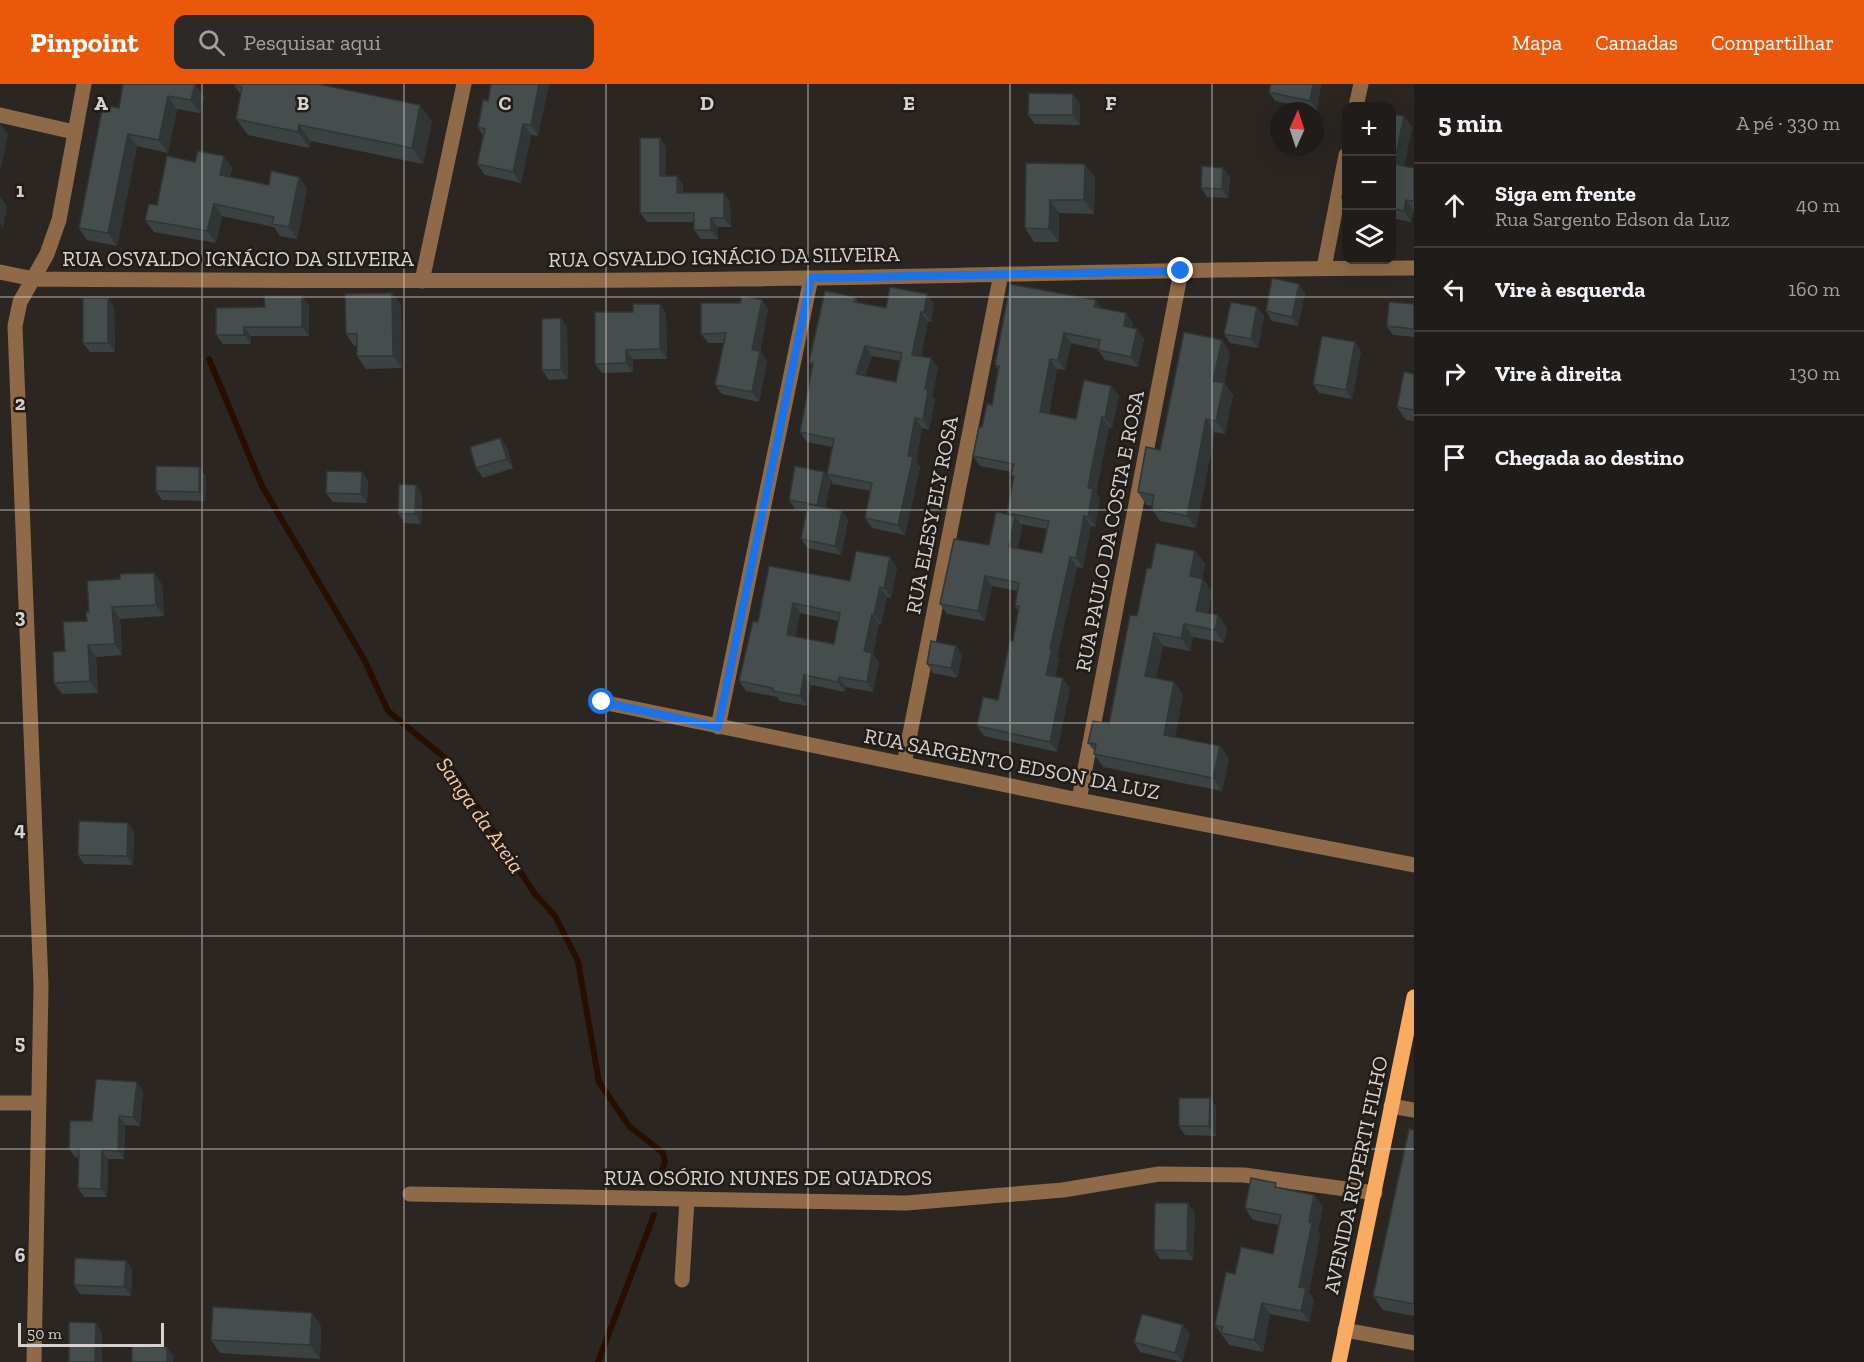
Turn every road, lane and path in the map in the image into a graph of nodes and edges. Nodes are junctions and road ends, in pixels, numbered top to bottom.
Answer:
1 (84, 84) edge
2 (464, 84) edge
3 (1361, 84) edge
4 (1357, 102) edge
5 (0, 115) edge
6 (74, 132) junction
7 (1347, 156) edge
8 (1324, 268) junction
9 (1414, 268) edge
10 (1181, 271) junction
11 (0, 272) edge
12 (1002, 274) junction
13 (811, 278) junction
14 (34, 279) junction
15 (422, 281) junction
16 (602, 702) dead end
17 (718, 727) junction
18 (904, 764) junction
19 (1079, 800) junction
20 (1414, 865) edge
21 (1414, 997) edge
22 (0, 1103) edge
23 (39, 1103) junction
24 (1391, 1106) junction
25 (1414, 1110) edge
26 (1375, 1193) junction
27 (410, 1194) dead end
28 (687, 1200) junction
29 (682, 1280) dead end
30 (1345, 1330) junction
31 (1414, 1343) edge
32 (34, 1362) edge
33 (1338, 1362) edge

1 - 6 street
2 - 15 street
3 - 4 street
5 - 6 street
6 - 14 street
7 - 8 street
8 - 9 street, RUA OSVALDO IGNÁCIO DA SILVEIRA
8 - 10 street, RUA OSVALDO IGNÁCIO DA SILVEIRA
10 - 12 street, RUA OSVALDO IGNÁCIO DA SILVEIRA
10 - 19 street, RUA PAULO DA COSTA E ROSA
11 - 14 street, RUA OSVALDO IGNÁCIO DA SILVEIRA
12 - 13 street, RUA OSVALDO IGNÁCIO DA SILVEIRA
12 - 18 street, RUA ELESY ELY ROSA
13 - 15 street, RUA OSVALDO IGNÁCIO DA SILVEIRA
13 - 17 street
14 - 15 street, RUA OSVALDO IGNÁCIO DA SILVEIRA
14 - 23 street
16 - 17 street, RUA SARGENTO EDSON DA LUZ
17 - 18 street, RUA SARGENTO EDSON DA LUZ
18 - 19 street, RUA SARGENTO EDSON DA LUZ
19 - 20 street, RUA SARGENTO EDSON DA LUZ
21 - 24 main road, AVENIDA RUPERTI FILHO
22 - 23 street
23 - 32 street
24 - 25 street
24 - 26 main road, AVENIDA RUPERTI FILHO
26 - 28 street, RUA OSÓRIO NUNES DE QUADROS
26 - 30 main road, AVENIDA RUPERTI FILHO
27 - 28 street, RUA OSÓRIO NUNES DE QUADROS
28 - 29 street
30 - 31 street
30 - 33 main road, AVENIDA RUPERTI FILHO

